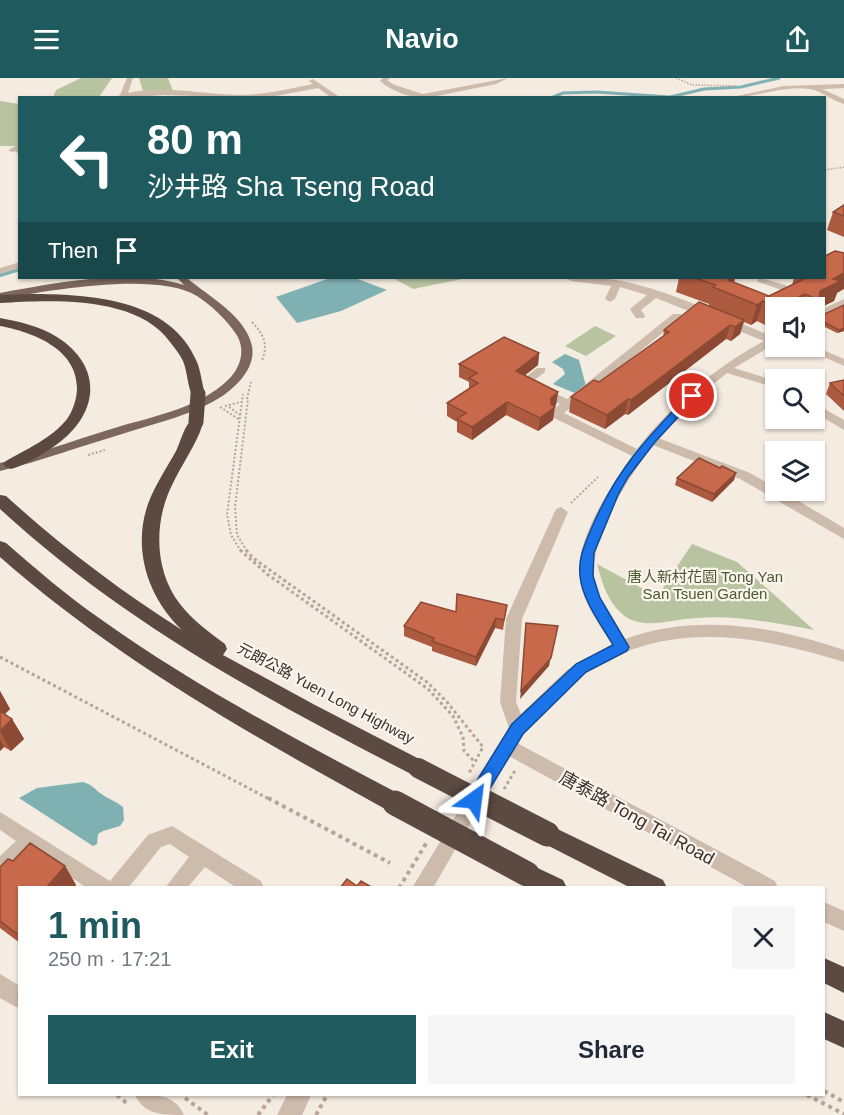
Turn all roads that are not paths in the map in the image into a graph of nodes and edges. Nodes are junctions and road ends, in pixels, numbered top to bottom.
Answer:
1 (130, 78) edge
2 (308, 78) edge
3 (386, 78) edge
4 (506, 78) edge
5 (776, 81) dead end
6 (320, 85) junction
7 (811, 86) junction
8 (844, 86) edge
9 (746, 94) junction
10 (121, 96) edge
11 (134, 96) edge
12 (226, 96) edge
13 (266, 96) edge
14 (335, 96) edge
15 (418, 96) edge
16 (426, 96) edge
17 (738, 96) edge
18 (844, 102) edge
19 (18, 266) edge
20 (0, 271) edge
21 (104, 279) edge
22 (184, 279) edge
23 (580, 279) edge
24 (762, 280) dead end
25 (617, 283) junction
26 (781, 283) edge
27 (71, 286) junction
28 (652, 292) junction
29 (0, 297) edge
30 (203, 297) junction
31 (610, 299) dead end
32 (844, 302) edge
33 (825, 312) edge
34 (640, 316) dead end
35 (677, 316) edge
36 (0, 322) edge
37 (765, 336) edge
38 (765, 345) edge
39 (825, 355) edge
40 (844, 363) edge
41 (726, 369) junction
42 (541, 370) dead end
43 (765, 381) edge
44 (569, 404) junction
45 (825, 413) edge
46 (844, 426) edge
47 (651, 440) junction
48 (639, 455) junction
49 (5, 466) edge
50 (0, 500) edge
51 (561, 512) road end
52 (844, 534) edge
53 (0, 547) edge
54 (0, 559) edge
55 (33, 578) junction
56 (622, 647) junction
57 (844, 656) edge
58 (322, 719) junction
59 (518, 729) junction
60 (506, 746) junction
61 (0, 820) edge
62 (30, 839) junction
63 (203, 855) junction
64 (0, 869) edge
65 (101, 886) edge
66 (118, 886) edge
67 (177, 886) edge
68 (246, 886) edge
69 (423, 886) edge
70 (551, 886) edge
71 (651, 886) edge
72 (764, 886) edge
73 (825, 912) edge
74 (844, 921) edge
75 (825, 970) edge
76 (844, 980) edge
77 (0, 985) edge
78 (18, 998) edge
79 (825, 1025) edge
80 (844, 1035) edge
81 (147, 1096) edge
82 (299, 1096) edge
83 (172, 1115) edge
84 (289, 1115) edge

1 - 10 street
2 - 6 street
3 - 15 street
4 - 16 street
5 - 9 street
6 - 13 street
6 - 14 street
7 - 8 street
7 - 9 street
7 - 18 street
9 - 17 street
11 - 12 street
19 - 20 street
21 - 27 main road
22 - 30 main road
23 - 25 street
24 - 26 street
25 - 28 street
25 - 31 street
27 - 29 main road
27 - 30 main road
28 - 34 street
28 - 37 street
29 - 58 highway, bridge
30 - 49 main road
32 - 33 street
35 - 44 street
36 - 49 highway
38 - 41 street
39 - 40 street
41 - 43 street
41 - 47 street
42 - 44 street
44 - 48 street
45 - 46 street
47 - 48 street
47 - 52 street
48 - 56 street
50 - 58 highway, 元朗公路 Yuen Long Highway
51 - 59 street
53 - 55 highway
54 - 55 highway
55 - 70 highway, bridge
56 - 57 street
56 - 59 street
58 - 71 highway, 元朗公路 Yuen Long Highway, bridge
59 - 60 street
60 - 69 street
60 - 72 street, 唐泰路 Tong Tai Road
61 - 62 street
62 - 64 street
62 - 65 street
63 - 66 street
63 - 67 street
63 - 68 street
73 - 74 street
75 - 76 highway
77 - 78 street
79 - 80 highway
81 - 83 street
82 - 84 street

